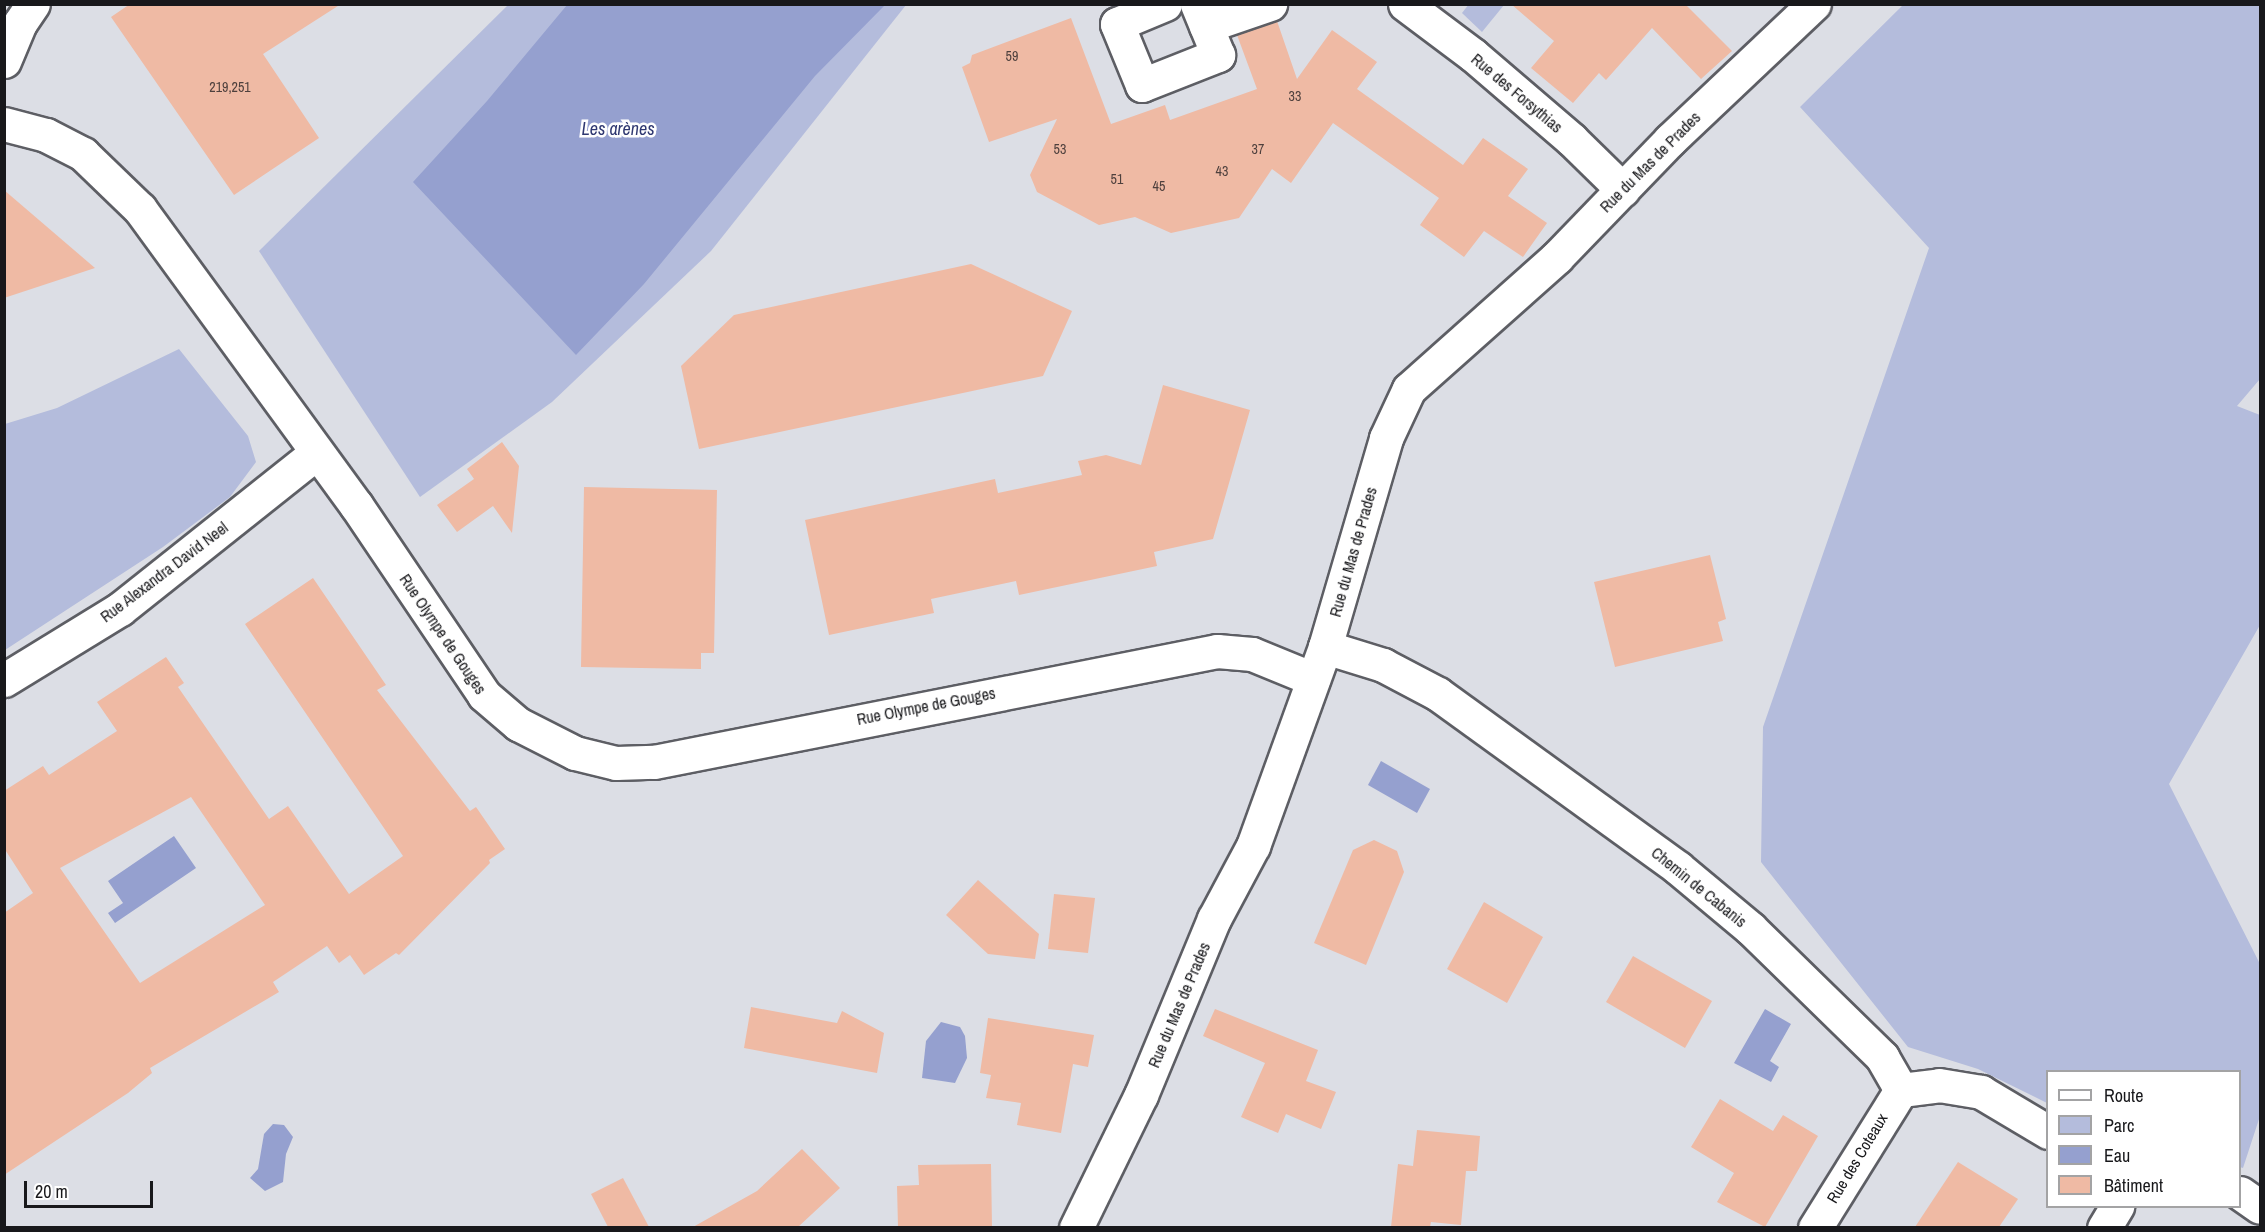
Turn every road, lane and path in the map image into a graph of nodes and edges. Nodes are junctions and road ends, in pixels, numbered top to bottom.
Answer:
1 (33, 4) edge
2 (1165, 4) edge
3 (1270, 4) edge
4 (1405, 4) edge
5 (1814, 4) edge
6 (1202, 15) edge
7 (4, 61) edge
8 (4, 124) edge
9 (1623, 190) junction
10 (315, 454) junction
11 (1325, 647) junction
12 (1313, 679) junction
13 (4, 680) edge
14 (1901, 1090) junction
15 (2046, 1131) edge
16 (2241, 1194) edge
17 (2260, 1207) edge
18 (2116, 1208) edge
19 (1076, 1227) edge
20 (1815, 1227) edge
21 (2104, 1227) edge

1 - 7 street
2 - 6 street
3 - 6 street
4 - 9 street, Rue des Forsythias
5 - 9 street, Rue du Mas de Prades
8 - 10 street, Rue Olympe de Gouges
9 - 11 street, Rue du Mas de Prades
10 - 12 street, Rue Olympe de Gouges
10 - 13 street, Rue Alexandra David Neel
11 - 12 street, Rue du Mas de Prades
11 - 14 street, Chemin de Cabanis
12 - 19 street, Rue du Mas de Prades
14 - 15 street
14 - 20 street, Rue des Coteaux
16 - 17 street
18 - 21 street

